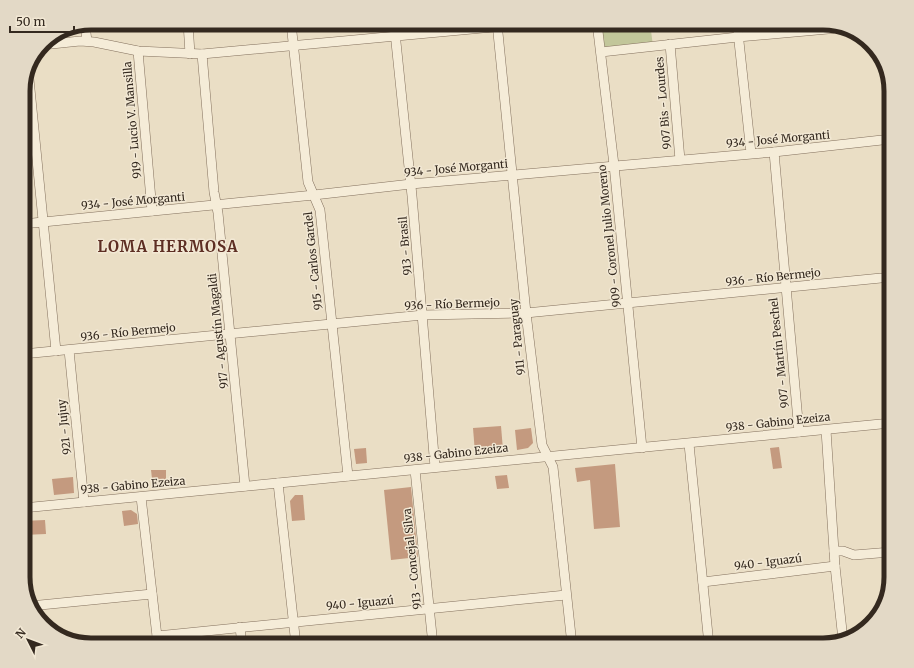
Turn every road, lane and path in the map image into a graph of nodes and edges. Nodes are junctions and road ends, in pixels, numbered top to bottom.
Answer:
1 (86, 30) edge
2 (188, 30) edge
3 (292, 30) edge
4 (394, 30) edge
5 (454, 30) edge
6 (498, 30) edge
7 (598, 30) edge
8 (738, 30) edge
9 (817, 30) edge
10 (395, 37) junction
11 (738, 37) junction
12 (87, 41) junction
13 (52, 44) edge
14 (670, 44) junction
15 (293, 46) junction
16 (138, 51) junction
17 (601, 52) junction
18 (190, 54) junction
19 (202, 54) junction
20 (30, 89) edge
21 (884, 140) edge
22 (774, 152) junction
23 (751, 153) junction
24 (680, 160) junction
25 (614, 165) junction
26 (512, 175) junction
27 (410, 184) junction
28 (314, 195) junction
29 (217, 205) junction
30 (152, 211) junction
31 (43, 222) junction
32 (30, 223) edge
33 (881, 278) dead end
34 (785, 288) junction
35 (627, 304) junction
36 (526, 313) junction
37 (423, 315) junction
38 (331, 324) junction
39 (230, 334) junction
40 (69, 350) junction
41 (56, 351) junction
42 (30, 353) edge
43 (884, 424) edge
44 (826, 430) junction
45 (799, 432) junction
46 (689, 444) junction
47 (642, 448) junction
48 (548, 456) junction
49 (435, 467) junction
50 (415, 470) junction
51 (348, 476) junction
52 (278, 483) junction
53 (245, 486) junction
54 (141, 497) junction
55 (84, 502) junction
56 (30, 507) edge
57 (834, 551) junction
58 (884, 553) edge
59 (835, 566) junction
60 (703, 582) junction
61 (152, 594) junction
62 (566, 595) junction
63 (37, 605) edge
64 (430, 608) junction
65 (294, 621) junction
66 (240, 627) junction
67 (842, 635) edge
68 (158, 638) edge
69 (171, 638) edge
70 (241, 638) edge
71 (295, 638) edge
72 (432, 638) edge
73 (571, 638) edge
74 (708, 638) edge

1 - 12 street
2 - 18 street
3 - 15 street, 915 - Carlos Gardel
4 - 10 street, 913 - Brasil
5 - 10 street
6 - 26 street, 911 - Paraguay
7 - 17 street, 909 - Coronel Julio Moreno
8 - 11 street
9 - 11 street
10 - 15 street
10 - 27 street, 913 - Brasil
11 - 14 street
11 - 23 street
12 - 13 street
12 - 16 street
14 - 17 street
14 - 24 street, 907 Bis - Lourdes
15 - 19 street
15 - 28 street, 915 - Carlos Gardel
16 - 18 street
16 - 30 street, 919 - Lucio V. Mansilla
17 - 25 street, 909 - Coronel Julio Moreno
18 - 19 street
19 - 29 street, 917 - Agustín Magaldi
20 - 31 street
21 - 22 street, 934 - José Morganti
22 - 23 street, 934 - José Morganti
22 - 34 street, 907 - Martín Peschel
23 - 24 street, 934 - José Morganti
24 - 25 street, 934 - José Morganti
25 - 26 street, 934 - José Morganti
25 - 35 street, 909 - Coronel Julio Moreno
26 - 27 street, 934 - José Morganti
26 - 36 street, 911 - Paraguay
27 - 28 street, 934 - José Morganti
27 - 37 street, 913 - Brasil
28 - 29 street, 934 - José Morganti
28 - 38 street, 915 - Carlos Gardel
29 - 30 street, 934 - José Morganti
29 - 39 street, 917 - Agustín Magaldi
30 - 31 street, 934 - José Morganti
31 - 32 street, 934 - José Morganti
31 - 41 street
33 - 34 street, 936 - Río Bermejo
34 - 35 street, 936 - Río Bermejo
34 - 45 street, 907 - Martín Peschel
35 - 36 street, 936 - Río Bermejo
35 - 47 street, 909 - Coronel Julio Moreno
36 - 37 street, 936 - Río Bermejo
36 - 48 street, 911 - Paraguay
37 - 38 street, 936 - Río Bermejo
37 - 49 street, 913 - Brasil
38 - 39 street, 936 - Río Bermejo
38 - 51 street, 915 - Carlos Gardel
39 - 40 street, 936 - Río Bermejo
39 - 53 street, 917 - Agustín Magaldi
40 - 41 street, 936 - Río Bermejo
40 - 55 street, 921 - Jujuy
41 - 42 street, 936 - Río Bermejo
43 - 44 street, 938 - Gabino Ezeiza
44 - 45 street, 938 - Gabino Ezeiza
44 - 57 street
45 - 46 street, 938 - Gabino Ezeiza
46 - 47 street, 938 - Gabino Ezeiza
46 - 60 street
47 - 48 street, 938 - Gabino Ezeiza
48 - 49 street, 938 - Gabino Ezeiza
48 - 62 street, 911 - Paraguay
49 - 50 street, 938 - Gabino Ezeiza
50 - 51 street, 938 - Gabino Ezeiza
50 - 64 street, 913 - Concejal Silva
51 - 52 street, 938 - Gabino Ezeiza
52 - 53 street, 938 - Gabino Ezeiza
52 - 65 street
53 - 54 street, 938 - Gabino Ezeiza
54 - 55 street, 938 - Gabino Ezeiza
54 - 61 street
55 - 56 street, 938 - Gabino Ezeiza
57 - 58 street
57 - 59 street
59 - 60 street, 940 - Iguazú
59 - 67 street
60 - 74 street
61 - 63 street
61 - 68 street
62 - 64 street, 940 - Iguazú
62 - 73 street, 911 - Paraguay
64 - 65 street, 940 - Iguazú
64 - 72 street, 913 - Concejal Silva
65 - 66 street, 940 - Iguazú
65 - 71 street
66 - 69 street, 940 - Iguazú
66 - 70 street

